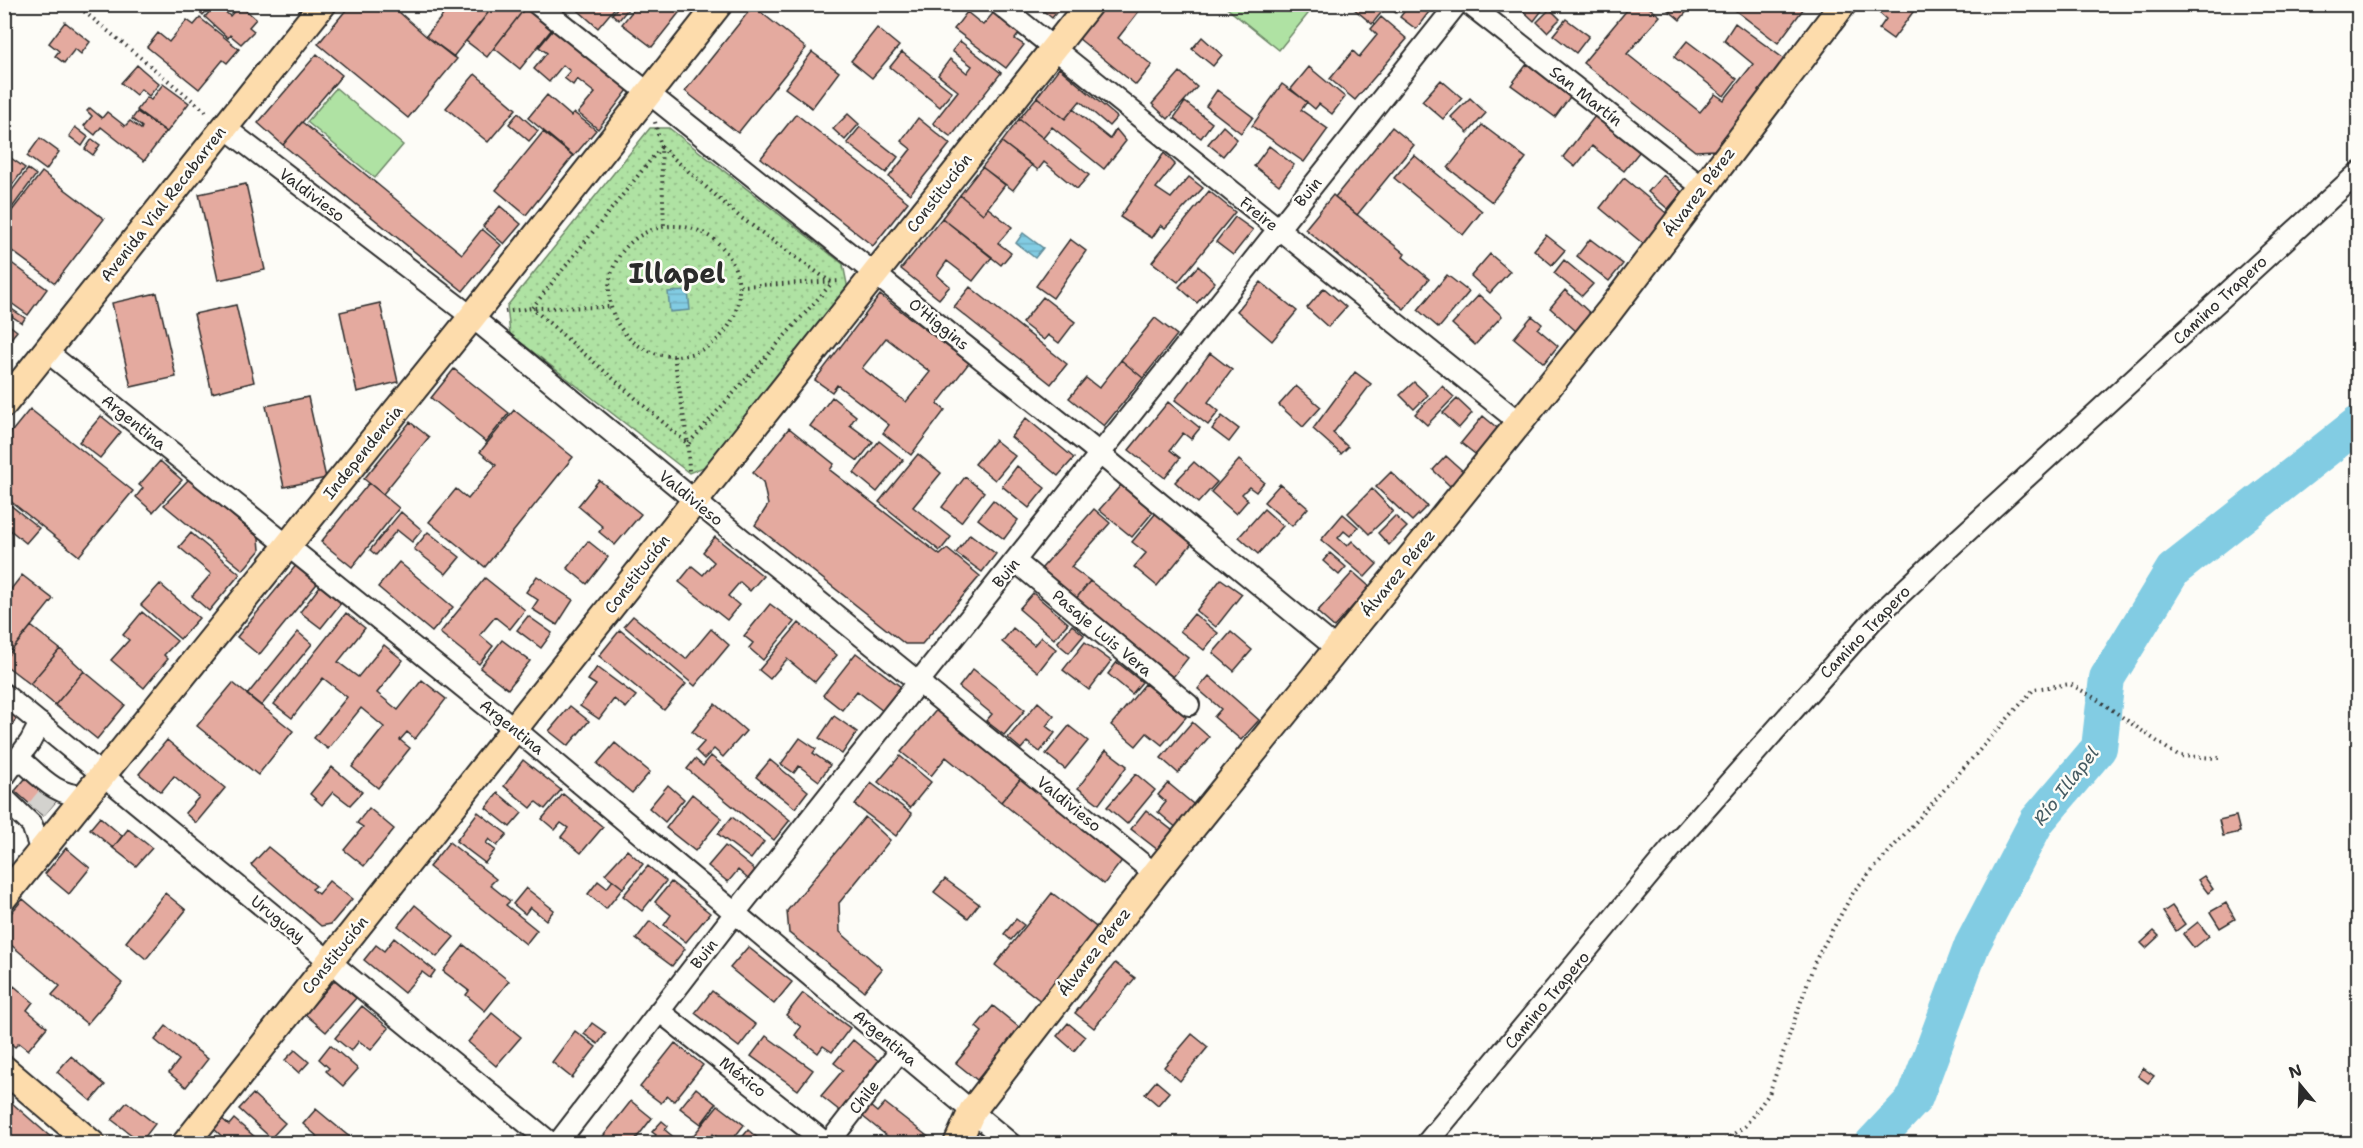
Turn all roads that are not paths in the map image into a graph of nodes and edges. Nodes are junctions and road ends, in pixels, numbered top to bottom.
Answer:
1 (323, 4) edge
2 (537, 4) edge
3 (719, 4) edge
4 (999, 4) edge
5 (1089, 4) edge
6 (1457, 4) edge
7 (1469, 4) edge
8 (1843, 4) edge
9 (1054, 49) junction
10 (649, 93) junction
11 (224, 127) junction
12 (2358, 173) edge
13 (1702, 187) junction
14 (1279, 229) junction
15 (876, 273) junction
16 (472, 317) junction
17 (46, 351) junction
18 (4, 404) edge
19 (1520, 423) junction
20 (1100, 454) junction
21 (695, 501) junction
22 (288, 546) junction
23 (1015, 561) junction
24 (1337, 649) junction
25 (918, 682) junction
26 (4, 694) edge
27 (1189, 705) dead end
28 (40, 723) junction
29 (515, 729) junction
30 (19, 758) junction
31 (103, 775) junction
32 (4, 777) edge
33 (86, 796) junction
34 (4, 798) edge
35 (41, 852) junction
36 (1155, 874) junction
37 (4, 897) edge
38 (735, 913) junction
39 (330, 961) junction
40 (659, 1011) junction
41 (900, 1051) junction
42 (4, 1069) edge
43 (972, 1111) junction
44 (92, 1143) edge
45 (185, 1143) edge
46 (552, 1143) edge
47 (557, 1143) edge
48 (827, 1143) edge
49 (957, 1143) edge
50 (1011, 1143) edge
51 (1426, 1143) edge

1 - 11 main road, Avenida Vial Recabarren
2 - 10 street, O'Higgins
3 - 10 main road, Independencia
4 - 9 street, Freire
5 - 9 main road, Constitución
6 - 14 street, Buin
7 - 13 street, San Martín
8 - 13 main road, Álvarez Pérez
9 - 14 street, Freire
9 - 15 main road, Constitución
10 - 15 street, O'Higgins
10 - 16 main road, Independencia
11 - 16 street, Valdivieso
11 - 17 main road, Avenida Vial Recabarren
12 - 51 street, Camino Trapero
13 - 19 main road, Álvarez Pérez
14 - 19 street, Freire
14 - 20 street, Buin
15 - 20 street, O'Higgins
15 - 21 main road, Constitución
16 - 21 street, Valdivieso
16 - 22 main road, Independencia
17 - 18 main road, Avenida Vial Recabarren
17 - 22 street, Argentina
19 - 24 main road, Álvarez Pérez
20 - 23 street, Buin
20 - 24 street, O'Higgins
21 - 25 street, Valdivieso
21 - 29 main road, Constitución
22 - 29 street, Argentina
22 - 31 main road, Independencia
23 - 25 street, Buin
23 - 27 street, Pasaje Luis Vera
24 - 36 main road, Álvarez Pérez
25 - 36 street, Valdivieso
25 - 38 street, Buin
26 - 28 street, Uruguay
28 - 30 street
28 - 31 street, Uruguay
29 - 38 street, Argentina
29 - 39 main road, Constitución
30 - 32 street
30 - 33 street
31 - 33 main road, Independencia
31 - 39 street, Uruguay
33 - 35 main road, Independencia
34 - 35 street
35 - 37 main road, Independencia
36 - 43 main road, Álvarez Pérez
38 - 40 street, Buin
38 - 41 street, Argentina
39 - 45 main road, Constitución
39 - 46 street, Uruguay
40 - 47 street, Buin
40 - 48 street, México
41 - 43 street, Argentina
41 - 48 street, Chile
42 - 44 main road
43 - 49 main road, Álvarez Pérez
43 - 50 street

